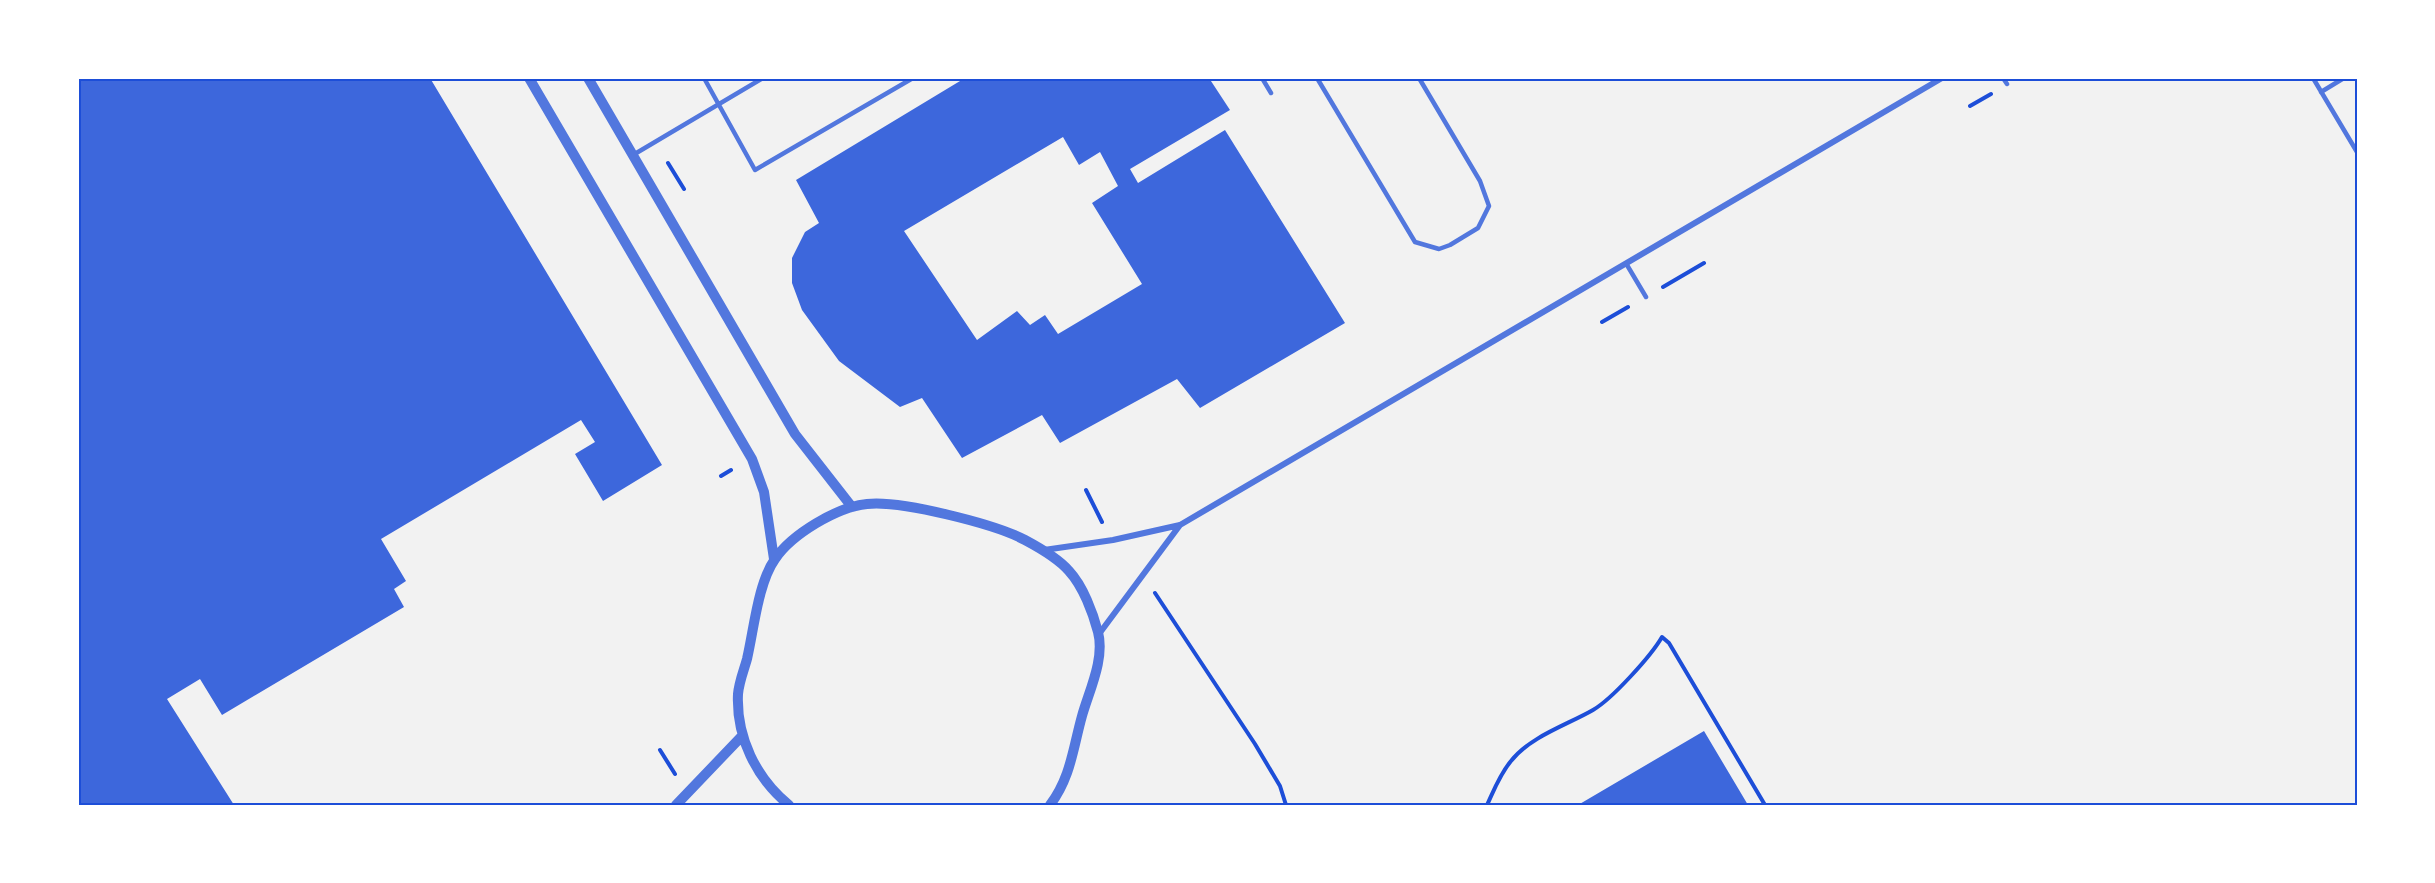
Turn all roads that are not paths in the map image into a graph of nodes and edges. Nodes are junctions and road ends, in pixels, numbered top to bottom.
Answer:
1 (529, 78) edge
2 (588, 78) edge
3 (704, 78) edge
4 (763, 78) edge
5 (913, 78) edge
6 (1262, 78) edge
7 (1317, 78) edge
8 (1419, 78) edge
9 (1942, 78) edge
10 (2003, 78) edge
11 (2313, 78) edge
12 (2344, 78) edge
13 (2007, 84) dead end
14 (2321, 92) junction
15 (1271, 93) dead end
16 (718, 104) junction
17 (2357, 152) edge
18 (633, 155) junction
19 (1627, 265) junction
20 (1646, 297) dead end
21 (852, 507) junction
22 (1180, 525) junction
23 (1043, 550) junction
24 (774, 559) junction
25 (1099, 634) junction
26 (741, 736) junction
27 (1052, 804) edge
28 (676, 805) edge
29 (789, 805) edge

1 - 24 street
2 - 18 street
3 - 16 lane
4 - 16 lane
5 - 16 lane
6 - 15 lane
7 - 8 lane
9 - 19 street
10 - 13 lane
11 - 14 lane
12 - 14 lane
14 - 17 lane
16 - 18 lane
18 - 21 street
19 - 20 lane
19 - 22 street
21 - 23 street
21 - 24 street
22 - 23 street
22 - 25 street
23 - 25 street
24 - 26 street
25 - 27 street
26 - 28 street
26 - 29 street

